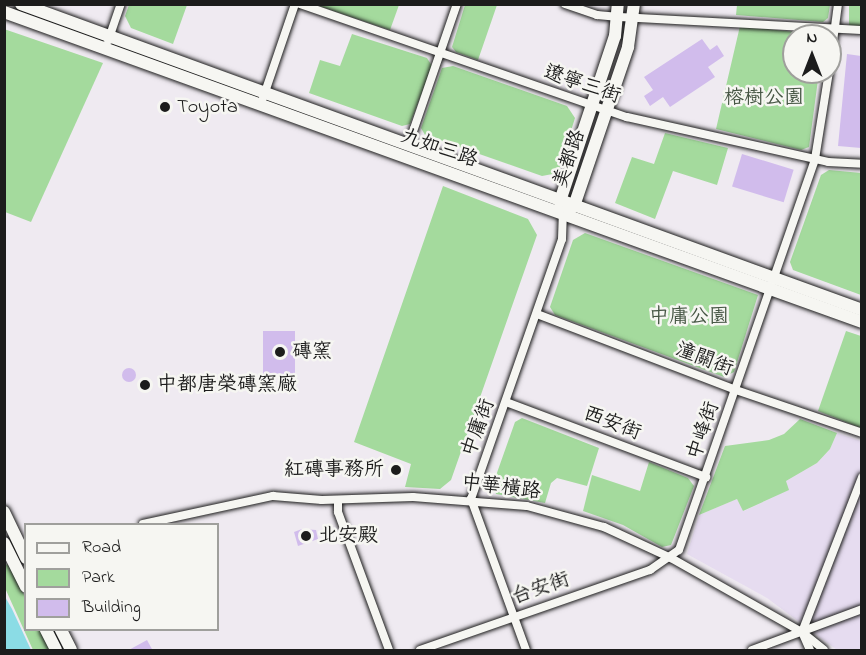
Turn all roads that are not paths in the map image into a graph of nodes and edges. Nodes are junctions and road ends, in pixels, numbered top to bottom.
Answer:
1 (21, 4) edge
2 (121, 4) edge
3 (294, 4) edge
4 (300, 4) edge
5 (457, 4) edge
6 (565, 4) edge
7 (838, 4) edge
8 (619, 11) edge
9 (634, 11) edge
10 (4, 12) edge
11 (788, 24) edge
12 (836, 24) edge
13 (842, 29) edge
14 (861, 30) edge
15 (107, 44) junction
16 (440, 54) junction
17 (827, 84) edge
18 (264, 94) junction
19 (593, 106) junction
20 (260, 107) junction
21 (607, 111) junction
22 (408, 146) junction
23 (815, 159) junction
24 (861, 164) edge
25 (560, 201) junction
26 (574, 206) junction
27 (563, 214) junction
28 (770, 282) junction
29 (861, 310) edge
30 (537, 314) junction
31 (861, 322) edge
32 (736, 390) junction
33 (506, 402) junction
34 (861, 433) edge
35 (706, 477) junction
36 (861, 477) edge
37 (338, 500) junction
38 (471, 500) junction
39 (4, 512) edge
40 (152, 523) edge
41 (5, 547) edge
42 (24, 551) edge
43 (671, 558) junction
44 (24, 583) edge
45 (861, 609) edge
46 (514, 616) junction
47 (47, 631) edge
48 (62, 631) edge
49 (802, 632) junction
50 (57, 651) edge
51 (72, 651) edge
52 (389, 651) edge
53 (420, 651) edge
54 (526, 651) edge
55 (752, 651) edge
56 (810, 651) edge
57 (824, 651) edge

1 - 15 street, 九如三路
2 - 15 street
3 - 18 street
4 - 16 street, 遼寧三街
5 - 16 street
6 - 8 street
7 - 12 street
8 - 9 street
8 - 19 street, 美都路
9 - 11 street
9 - 21 street, 美都路
10 - 15 street, 九如三路
13 - 14 street
15 - 18 street, 九如三路
15 - 20 street, 九如三路
16 - 19 street, 遼寧三街
16 - 22 street
17 - 23 street, 中峰街
18 - 20 street
18 - 22 street, 九如三路
19 - 21 street, 遼寧三街
19 - 25 street, 美都路
20 - 27 street, 九如三路
21 - 23 street, 遼寧三街
21 - 26 street, 美都路
22 - 25 street, 九如三路
23 - 24 street, 遼寧三街
23 - 28 street, 中峰街
25 - 26 street, 九如三路
25 - 27 street, 美都路
26 - 27 street, 美都路
26 - 28 street, 九如三路
27 - 28 street, 九如三路
27 - 30 street, 中庸街
28 - 29 street, 九如三路
28 - 31 street, 九如三路
28 - 32 street, 中峰街
30 - 32 street, 潼關街
30 - 33 street, 中庸街
32 - 34 street, 潼關街
32 - 35 street, 中峰街
33 - 35 street, 西安街
33 - 38 street, 中庸街
35 - 43 street, 中峰街
36 - 49 street
37 - 38 street, 中華橫路
37 - 40 street, 中華橫路
37 - 52 street
38 - 43 street, 中華橫路
38 - 46 street
39 - 42 street
41 - 42 street
41 - 44 street
43 - 46 street, 台安街
43 - 49 street, 中華橫路
45 - 49 street
46 - 53 street, 台安街
46 - 54 street
47 - 50 street
48 - 51 street
49 - 55 street
49 - 56 street
49 - 57 street, 中華橫路

